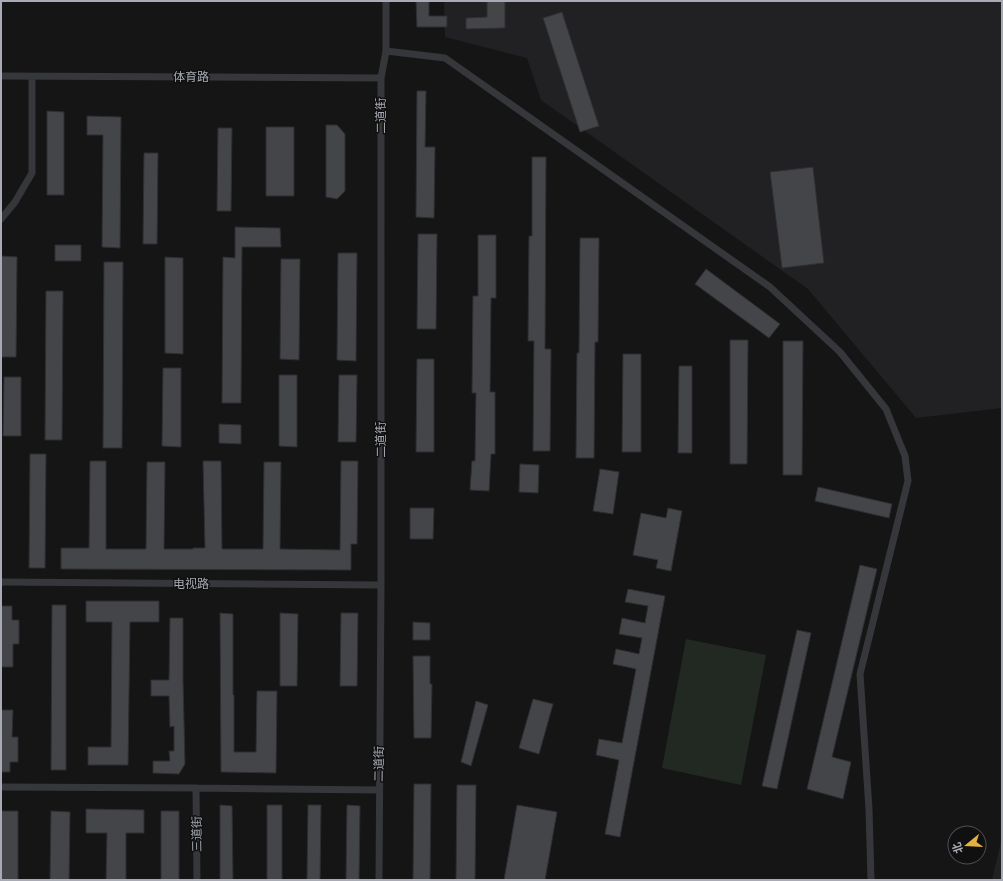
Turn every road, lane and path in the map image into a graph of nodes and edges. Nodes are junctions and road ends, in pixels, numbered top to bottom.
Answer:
1 (386, 1) edge
2 (386, 51) junction
3 (1, 76) edge
4 (32, 76) junction
5 (381, 78) junction
6 (1, 219) edge
7 (1, 582) edge
8 (381, 585) junction
9 (1, 787) edge
10 (196, 788) junction
11 (379, 790) junction
12 (197, 880) edge
13 (379, 880) edge
14 (871, 880) edge

1 - 2 street, 二道街
2 - 5 street, 二道街
2 - 14 street
3 - 4 street, 体育路
4 - 5 street, 体育路
4 - 6 street
5 - 8 street, 二道街
7 - 8 street, 电视路
8 - 11 street, 二道街
9 - 10 street
10 - 11 street
10 - 12 street, 三道街
11 - 13 street, 二道街

